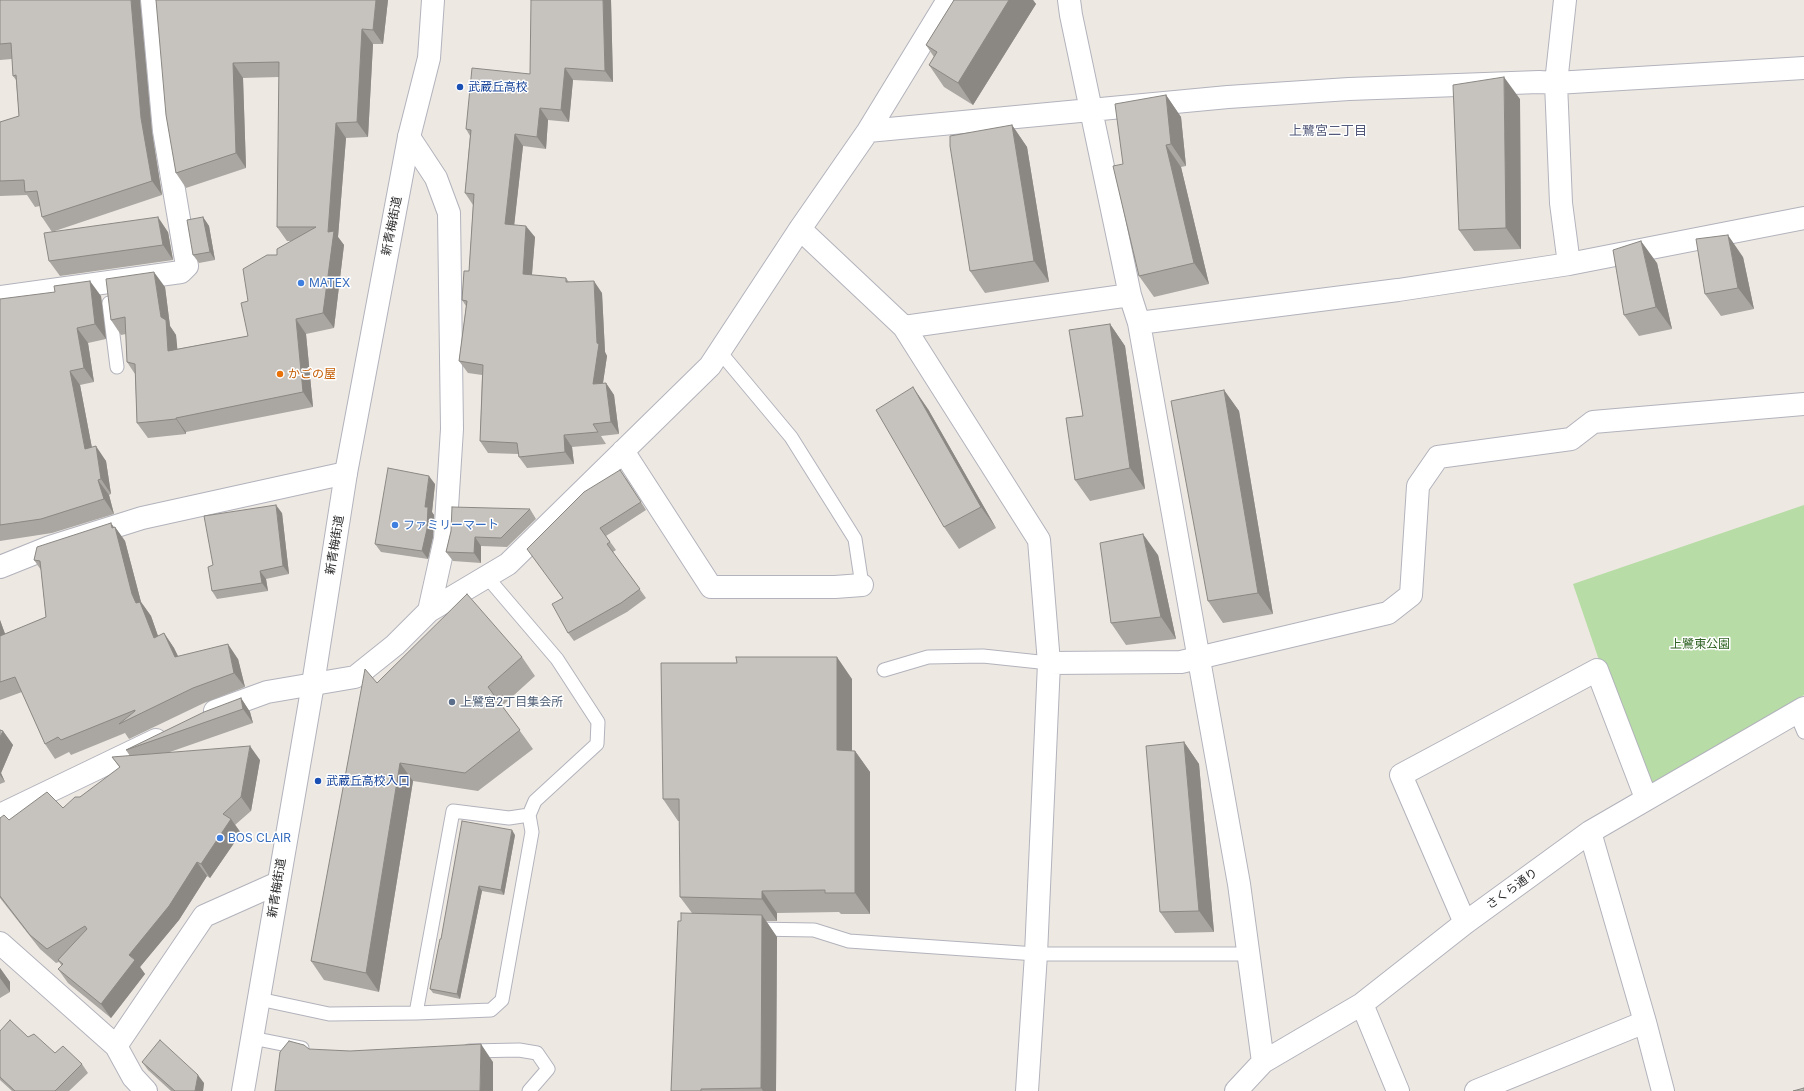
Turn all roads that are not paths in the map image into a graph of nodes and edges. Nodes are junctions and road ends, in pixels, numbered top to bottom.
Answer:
1 (152, 0) edge
2 (432, 0) edge
3 (948, 0) edge
4 (1069, 0) edge
5 (1565, 0) edge
6 (1804, 68) edge
7 (1556, 83) junction
8 (1091, 111) junction
9 (868, 131) junction
10 (409, 137) junction
11 (1804, 218) edge
12 (800, 229) junction
13 (1569, 264) junction
14 (107, 282) junction
15 (1130, 295) junction
16 (0, 297) edge
17 (1139, 323) junction
18 (904, 327) junction
19 (720, 352) junction
20 (117, 367) dead end
21 (1804, 404) edge
22 (623, 451) junction
23 (346, 473) junction
24 (0, 567) edge
25 (487, 577) junction
26 (862, 585) joint
27 (429, 611) junction
28 (1198, 658) junction
29 (1049, 663) junction
30 (884, 670) dead end
31 (313, 684) junction
32 (1801, 717) edge
33 (196, 720) edge
34 (175, 730) edge
35 (1646, 798) junction
36 (0, 815) edge
37 (528, 815) junction
38 (1590, 832) junction
39 (278, 883) junction
40 (1465, 923) junction
41 (745, 928) edge
42 (0, 943) edge
43 (1036, 954) junction
44 (1249, 954) junction
45 (259, 999) junction
46 (1362, 1004) junction
47 (416, 1013) junction
48 (1645, 1022) junction
49 (252, 1038) junction
50 (116, 1046) junction
51 (315, 1050) edge
52 (456, 1051) edge
53 (1263, 1062) junction
54 (135, 1086) edge
55 (243, 1091) edge
56 (529, 1091) edge
57 (1027, 1091) edge
58 (1236, 1091) edge
59 (1398, 1091) edge
60 (1476, 1091) edge
61 (1663, 1091) edge

1 - 14 street
2 - 10 street, 新青梅街道
3 - 9 street
4 - 8 street
5 - 7 street
6 - 7 street
7 - 8 street
7 - 13 street
8 - 9 street
8 - 15 street
9 - 12 street
10 - 23 street, 新青梅街道
10 - 27 street
11 - 13 street
12 - 18 street
12 - 19 street
13 - 17 street
14 - 16 street
14 - 20 lane
15 - 17 street
15 - 18 street
17 - 28 street
18 - 29 street
19 - 22 street
19 - 26 lane
21 - 28 street
22 - 25 street
22 - 26 street
23 - 24 street
23 - 31 street, 新青梅街道
25 - 27 street
25 - 37 lane
27 - 31 street
28 - 29 street
28 - 44 street
29 - 30 lane
29 - 43 street
31 - 33 street
31 - 39 street, 新青梅街道
32 - 35 street, さくら通り
34 - 36 street
35 - 38 street, さくら通り
35 - 40 street
37 - 47 lane
37 - 47 lane
38 - 40 street, さくら通り
38 - 48 street
39 - 45 street, 新青梅街道
39 - 50 street
40 - 46 street, さくら通り
41 - 43 lane
42 - 50 street
43 - 44 lane
43 - 57 street
44 - 53 street
45 - 47 lane
45 - 49 street, 新青梅街道
46 - 53 street, さくら通り
46 - 59 street
48 - 60 street
48 - 61 street
49 - 51 lane
49 - 55 street, 新青梅街道
50 - 54 street
52 - 56 lane
53 - 58 street, さくら通り

